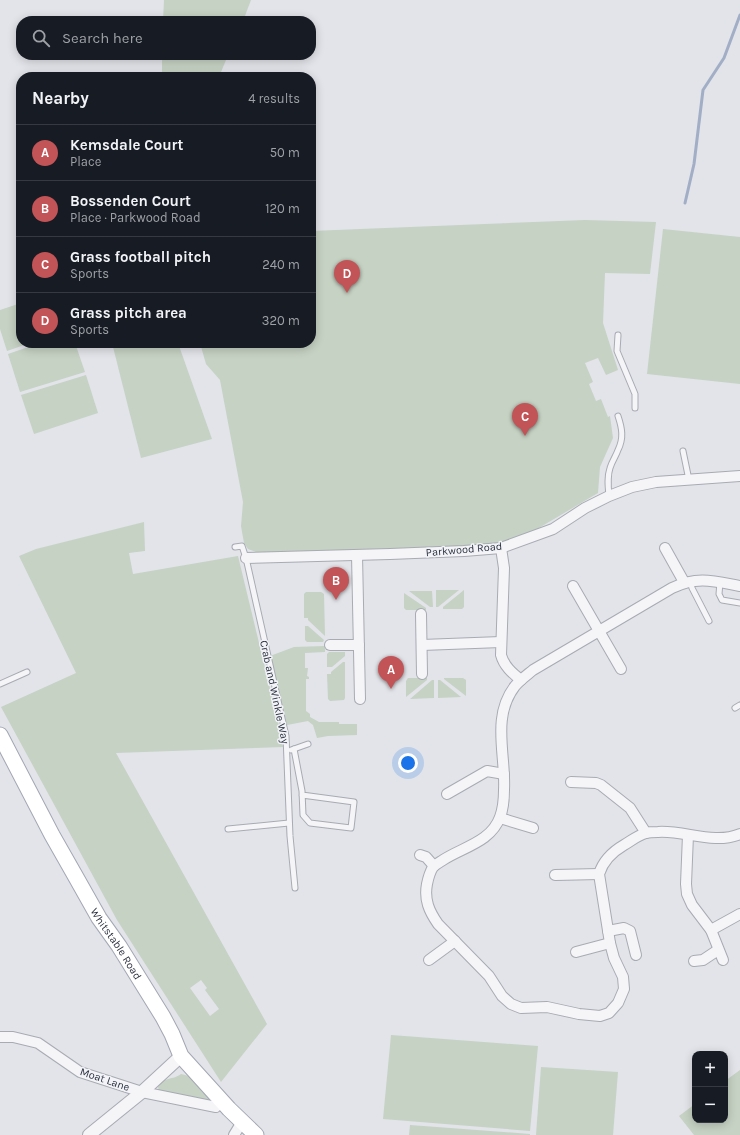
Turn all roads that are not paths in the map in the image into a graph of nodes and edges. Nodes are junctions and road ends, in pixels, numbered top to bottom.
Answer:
1 (618, 335) dead end
2 (635, 408) dead end
3 (618, 416) dead end
4 (683, 451) dead end
5 (740, 476) edge
6 (689, 480) junction
7 (609, 496) junction
8 (235, 547) dead end
9 (501, 548) junction
10 (665, 548) dead end
11 (357, 555) junction
12 (246, 558) junction
13 (687, 582) junction
14 (720, 582) junction
15 (573, 586) dead end
16 (740, 586) edge
17 (740, 604) edge
18 (421, 614) dead end
19 (709, 621) dead end
20 (599, 631) junction
21 (501, 642) junction
22 (330, 645) dead end
23 (359, 645) junction
24 (422, 645) junction
25 (621, 668) dead end
26 (27, 672) dead end
27 (422, 674) dead end
28 (520, 680) junction
29 (0, 684) edge
30 (360, 699) dead end
31 (0, 735) edge
32 (308, 744) dead end
33 (294, 749) junction
34 (288, 750) junction
35 (504, 774) junction
36 (571, 782) dead end
37 (447, 794) dead end
38 (302, 795) junction
39 (500, 818) junction
40 (289, 823) junction
41 (533, 828) dead end
42 (228, 829) dead end
43 (646, 833) junction
44 (740, 834) edge
45 (688, 835) junction
46 (420, 855) dead end
47 (434, 866) junction
48 (599, 874) junction
49 (555, 875) dead end
50 (295, 888) dead end
51 (740, 914) edge
52 (710, 930) junction
53 (608, 931) junction
54 (455, 941) junction
55 (610, 943) junction
56 (718, 950) junction
57 (576, 952) dead end
58 (636, 955) dead end
59 (429, 960) dead end
60 (723, 960) dead end
61 (694, 961) dead end
62 (0, 1037) edge
63 (181, 1056) junction
64 (142, 1092) junction
65 (216, 1107) dead end
66 (242, 1122) junction
67 (89, 1135) edge
68 (234, 1135) edge
69 (256, 1135) edge

1 - 2 lane
3 - 7 lane
4 - 6 lane
5 - 6 street, Parkwood Road
6 - 7 street, Parkwood Road
7 - 9 street, Parkwood Road
8 - 12 lane, Crab and Winkle Way
9 - 11 street, Parkwood Road
9 - 21 street
10 - 13 street
11 - 12 street, Parkwood Road
11 - 23 street
12 - 34 lane, Crab and Winkle Way
13 - 14 street
13 - 19 lane
13 - 20 street
14 - 16 street
14 - 17 lane
15 - 20 street
18 - 24 street
20 - 25 street
20 - 28 street
21 - 24 street
21 - 28 street
22 - 23 street
23 - 30 street
24 - 27 street
26 - 29 lane
28 - 35 street
31 - 63 main road, Whitstable Road
32 - 33 lane
33 - 34 lane
33 - 38 lane
34 - 40 lane, Crab and Winkle Way
35 - 37 street
35 - 39 street
36 - 43 street
38 - 38 lane
39 - 41 street
39 - 47 street
40 - 42 lane
40 - 50 lane, Crab and Winkle Way
43 - 45 street
43 - 48 street
44 - 45 street
45 - 52 street
46 - 47 street
47 - 54 street
48 - 49 street
48 - 53 street
51 - 52 street
52 - 56 street
53 - 55 street
53 - 58 street
54 - 55 street
54 - 59 street
55 - 57 street
56 - 60 street
56 - 61 street
62 - 64 street, Moat Lane
63 - 64 street
63 - 66 main road, Whitstable Road
64 - 65 street, Moat Lane
64 - 67 street
66 - 68 street
66 - 69 main road, Whitstable Road

